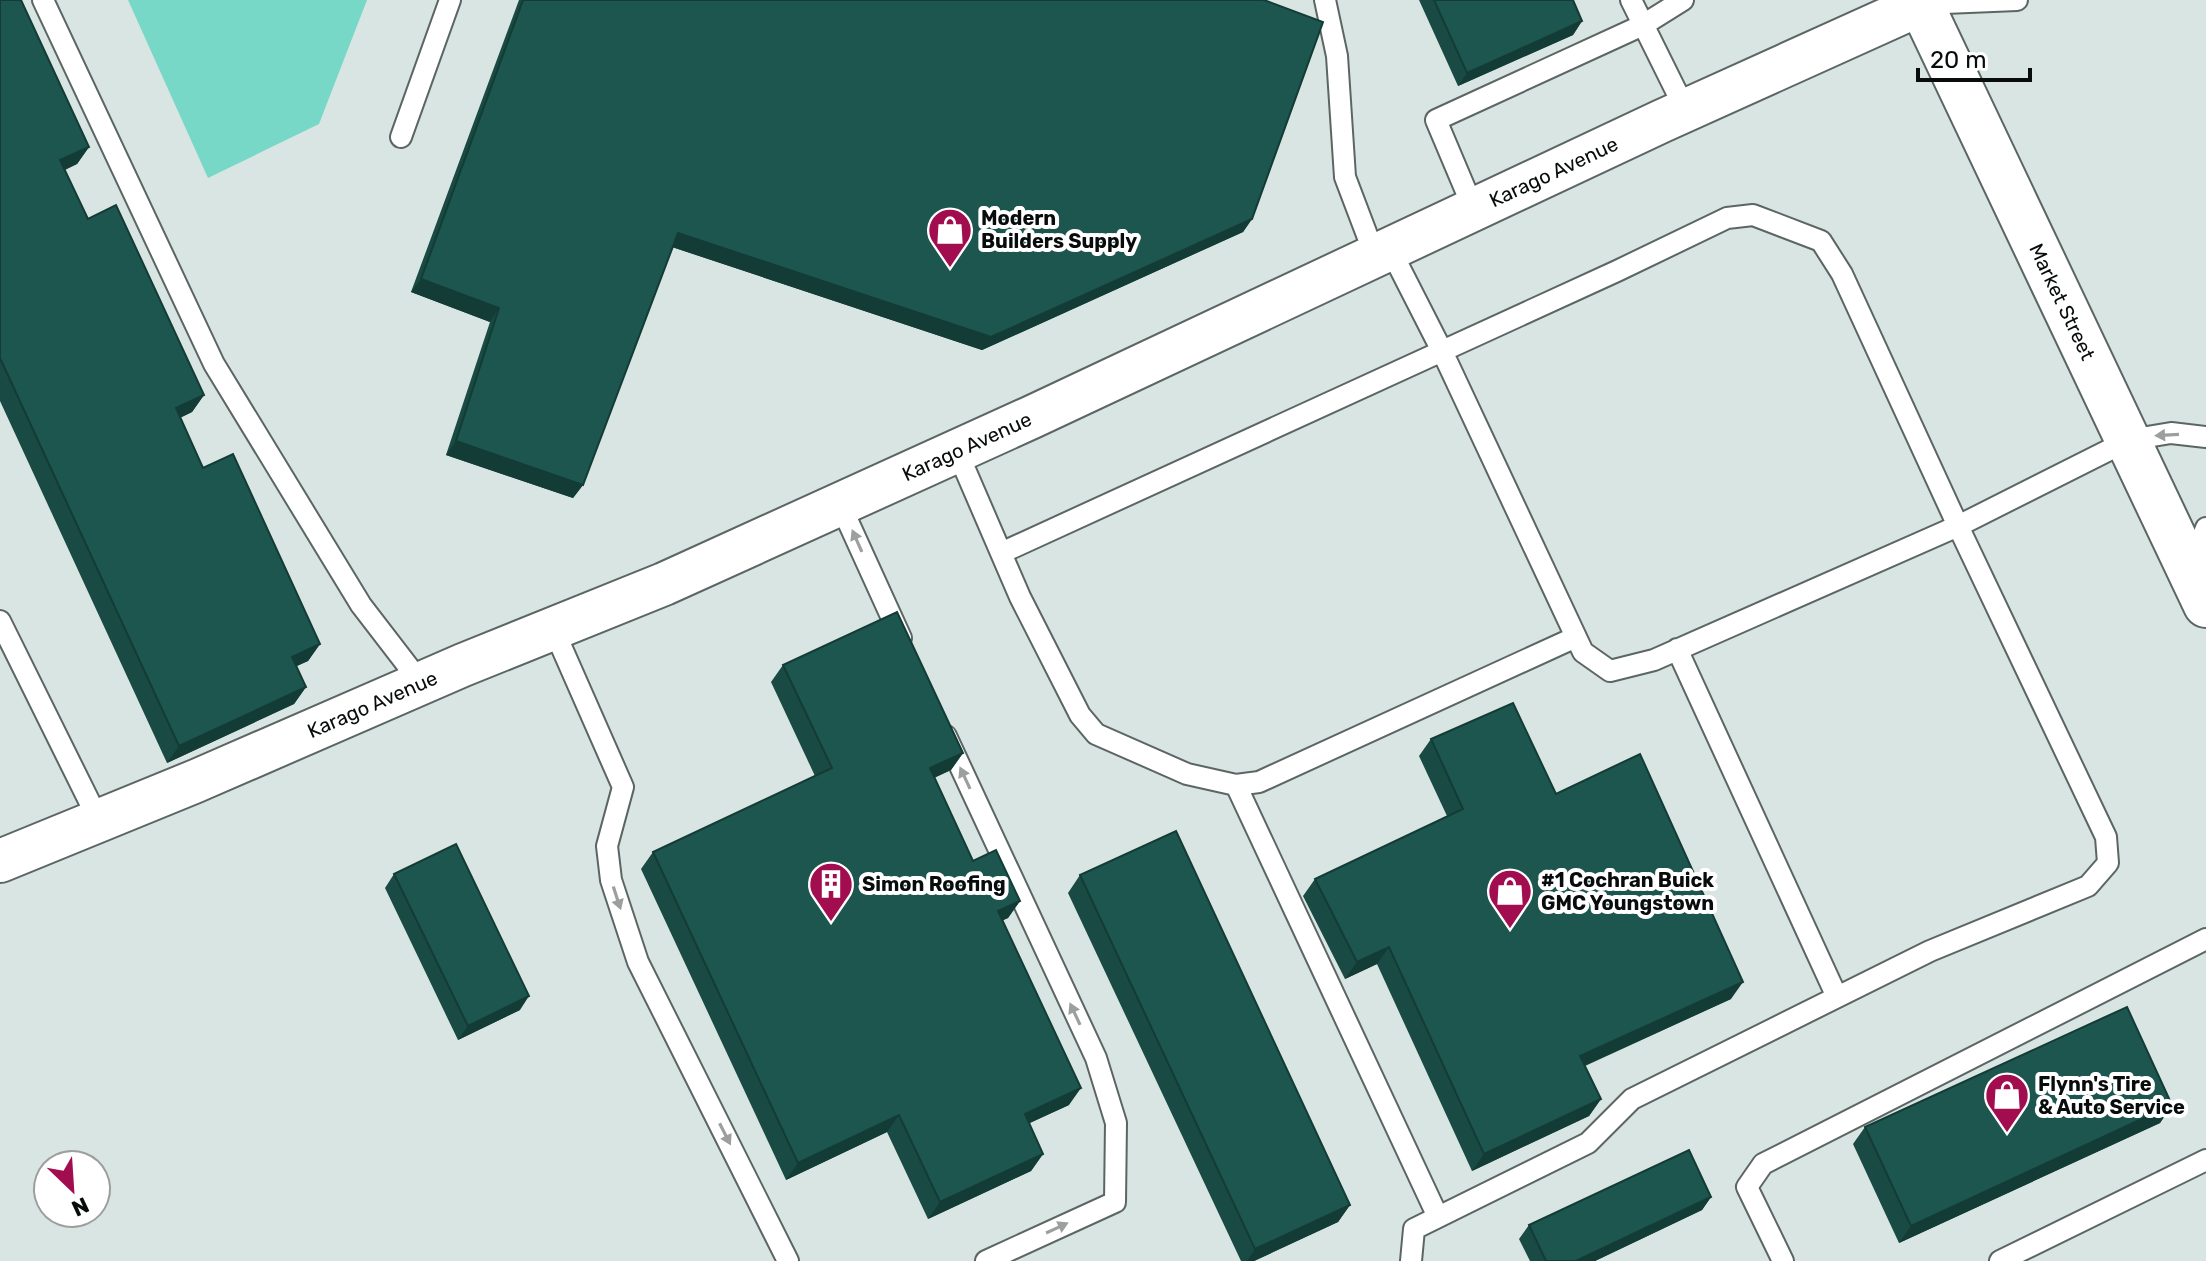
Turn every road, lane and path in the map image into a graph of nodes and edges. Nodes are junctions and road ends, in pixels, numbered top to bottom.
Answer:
1 (43, 0) edge
2 (450, 0) edge
3 (1325, 0) edge
4 (1631, 0) edge
5 (1683, 0) edge
6 (2017, 0) edge
7 (1920, 2) edge
8 (1643, 25) junction
9 (1686, 111) junction
10 (401, 137) dead end
11 (1474, 210) junction
12 (1382, 252) junction
13 (1442, 351) junction
14 (2206, 437) edge
15 (2129, 440) junction
16 (957, 451) junction
17 (840, 504) junction
18 (1958, 526) junction
19 (2206, 528) edge
20 (1001, 553) junction
21 (2198, 588) edge
22 (0, 621) edge
23 (553, 628) junction
24 (1576, 637) junction
25 (1677, 649) junction
26 (912, 661) edge
27 (421, 683) junction
28 (938, 718) edge
29 (1236, 785) junction
30 (99, 821) junction
31 (0, 861) edge
32 (2206, 939) edge
33 (1837, 997) junction
34 (2206, 1160) edge
35 (1438, 1217) junction
36 (788, 1261) edge
37 (986, 1261) edge
38 (1411, 1261) edge
39 (1783, 1261) edge
40 (2000, 1261) edge

1 - 27 lane
2 - 10 lane
3 - 12 lane
4 - 8 lane
5 - 8 lane
6 - 7 lane
7 - 9 street, Karago Avenue
7 - 15 main road, Market Street
8 - 9 lane
8 - 11 lane
9 - 11 street, Karago Avenue
11 - 12 street, Karago Avenue
12 - 13 lane
12 - 16 street, Karago Avenue
13 - 18 lane
13 - 20 lane
13 - 24 lane
14 -> 15 lane
15 - 18 lane
15 - 21 main road, Market Street
16 - 17 street, Karago Avenue
16 - 20 lane
17 - 23 street, Karago Avenue
26 -> 17 lane
18 - 25 lane
18 - 33 lane
19 - 21 lane
20 - 29 lane
22 - 30 lane
23 - 27 street, Karago Avenue
23 -> 36 lane
24 - 25 lane
24 - 29 lane
25 - 33 lane
27 - 30 street, Karago Avenue
37 -> 28 lane
29 - 35 lane
30 - 31 street, Karago Avenue
32 - 39 lane
33 - 35 lane
34 - 40 lane
35 - 38 lane

